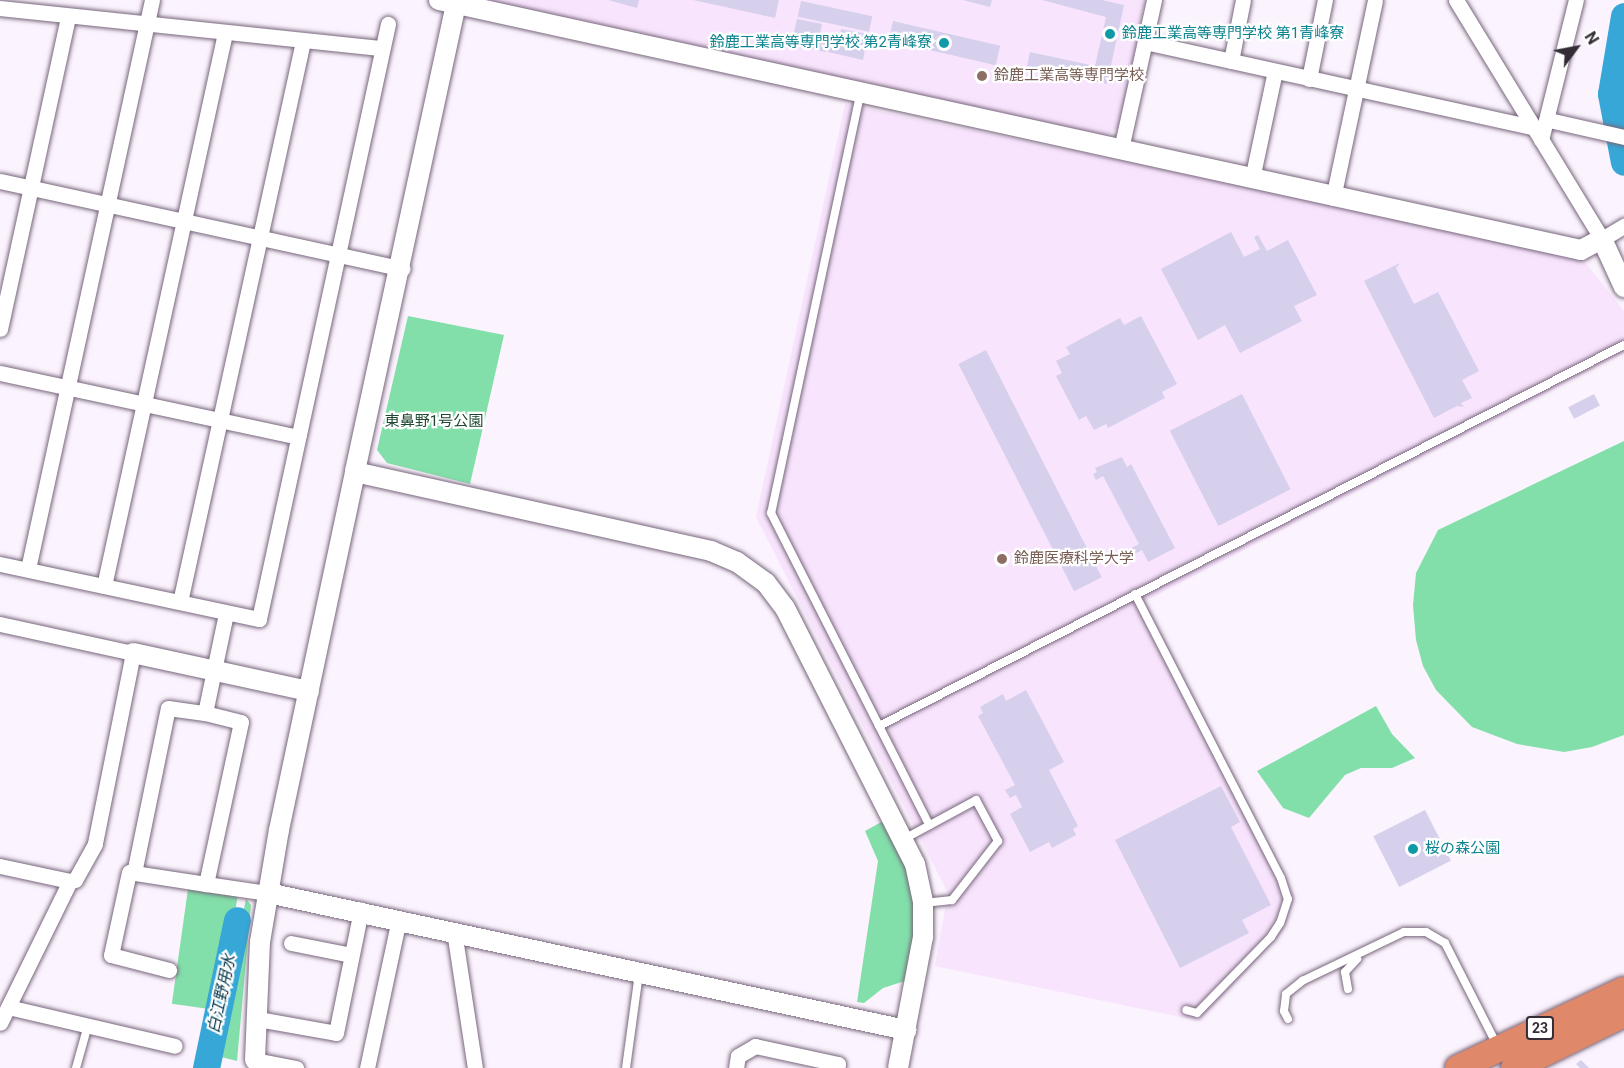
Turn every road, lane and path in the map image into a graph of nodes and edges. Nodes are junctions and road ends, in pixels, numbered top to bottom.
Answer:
1 (152, 0) edge
2 (1154, 0) edge
3 (1243, 0) edge
4 (1325, 0) edge
5 (1376, 0) edge
6 (1576, 0) edge
7 (447, 2) edge
8 (1461, 2) edge
9 (0, 8) edge
10 (68, 16) junction
11 (388, 24) dead end
12 (146, 25) junction
13 (225, 33) junction
14 (303, 41) junction
15 (1145, 42) junction
16 (382, 48) junction
17 (1231, 61) junction
18 (1275, 71) junction
19 (1309, 79) junction
20 (1357, 90) junction
21 (860, 94) junction
22 (1549, 120) junction
23 (1532, 127) junction
24 (1624, 137) edge
25 (1541, 140) junction
26 (1121, 149) junction
27 (1252, 179) junction
28 (0, 181) edge
29 (29, 187) junction
30 (1334, 198) junction
31 (107, 204) junction
32 (184, 220) junction
33 (1624, 226) edge
34 (261, 238) junction
35 (1602, 239) junction
36 (338, 255) junction
37 (402, 269) junction
38 (1624, 287) edge
39 (0, 329) edge
40 (1624, 345) edge
41 (0, 373) edge
42 (67, 387) junction
43 (144, 405) junction
44 (221, 420) junction
45 (298, 437) junction
46 (355, 472) junction
47 (0, 564) edge
48 (28, 569) junction
49 (104, 586) junction
50 (1136, 594) junction
51 (180, 602) junction
52 (226, 613) junction
53 (0, 624) edge
54 (133, 653) junction
55 (214, 670) junction
56 (309, 691) junction
57 (205, 713) junction
58 (879, 726) junction
59 (929, 825) junction
60 (904, 839) junction
61 (0, 866) edge
62 (127, 871) junction
63 (70, 881) junction
64 (206, 884) junction
65 (268, 893) junction
66 (923, 903) junction
67 (361, 910) junction
68 (399, 919) junction
69 (454, 931) junction
70 (291, 943) dead end
71 (1376, 946) junction
72 (351, 956) junction
73 (169, 970) dead end
74 (639, 971) junction
75 (1348, 989) dead end
76 (1624, 990) edge
77 (8, 1006) junction
78 (1186, 1010) dead end
79 (1624, 1014) edge
80 (258, 1019) junction
81 (1288, 1019) dead end
82 (0, 1023) edge
83 (88, 1025) junction
84 (906, 1030) junction
85 (175, 1046) dead end
86 (1504, 1058) edge
87 (259, 1063) edge
88 (76, 1068) edge
89 (296, 1068) edge
90 (367, 1068) edge
91 (476, 1068) edge
92 (626, 1068) edge
93 (736, 1068) edge
94 (837, 1068) edge
95 (898, 1068) edge
96 (1458, 1068) edge
97 (1514, 1068) edge

1 - 12 street
2 - 15 street
3 - 17 street
4 - 19 street
5 - 20 street
6 - 22 street
7 - 21 street
7 - 37 street
8 - 23 street
9 - 10 street
10 - 12 street
10 - 29 street
11 - 16 street
12 - 13 street
12 - 31 street
13 - 14 street
13 - 32 street
14 - 16 street
14 - 34 street
15 - 17 street
15 - 26 street
16 - 36 street
17 - 18 street
18 - 19 street
18 - 27 street
19 - 20 street
20 - 23 street
20 - 30 street
21 - 26 street
21 - 58 lane
22 - 24 street
22 - 25 street
23 - 25 street
25 - 35 street
26 - 27 street
27 - 30 street
28 - 29 street
29 - 31 street
29 - 39 street
30 - 35 street
31 - 32 street
31 - 42 street
32 - 34 street
32 - 43 street
33 - 35 street
34 - 36 street
34 - 44 street
35 - 38 street
36 - 37 street
36 - 45 street
37 - 46 street
40 - 50 lane
41 - 42 street
42 - 43 street
42 - 48 street
43 - 44 street
43 - 49 street
44 - 45 street
44 - 51 street
45 - 52 street
46 - 56 street
46 - 60 street
47 - 48 street
48 - 49 street
49 - 51 street
50 - 58 lane
50 - 78 lane
51 - 52 street
52 - 55 street
53 - 54 street
54 - 55 street
54 - 63 street
55 - 56 street
55 - 57 street
56 - 65 street
57 - 62 street
57 - 64 street
58 - 59 lane
59 - 60 lane
59 - 66 lane
60 - 66 street
61 - 63 street
62 - 64 street
62 - 73 street
63 - 77 street
64 - 65 street
65 - 67 street
65 - 80 street
66 - 84 street
67 - 68 street
67 - 72 street
68 - 69 street
68 - 90 street
69 - 74 street
69 - 91 street
70 - 72 street
71 - 75 lane
71 - 81 lane
71 - 86 lane
72 - 80 street
74 - 84 street
74 - 92 lane
76 - 86 highway, 23
77 - 82 street
77 - 83 street
79 - 97 highway, 23
80 - 87 street
83 - 85 street
83 - 88 lane
84 - 95 street
86 - 96 highway, 23
87 - 89 street
93 - 94 street

